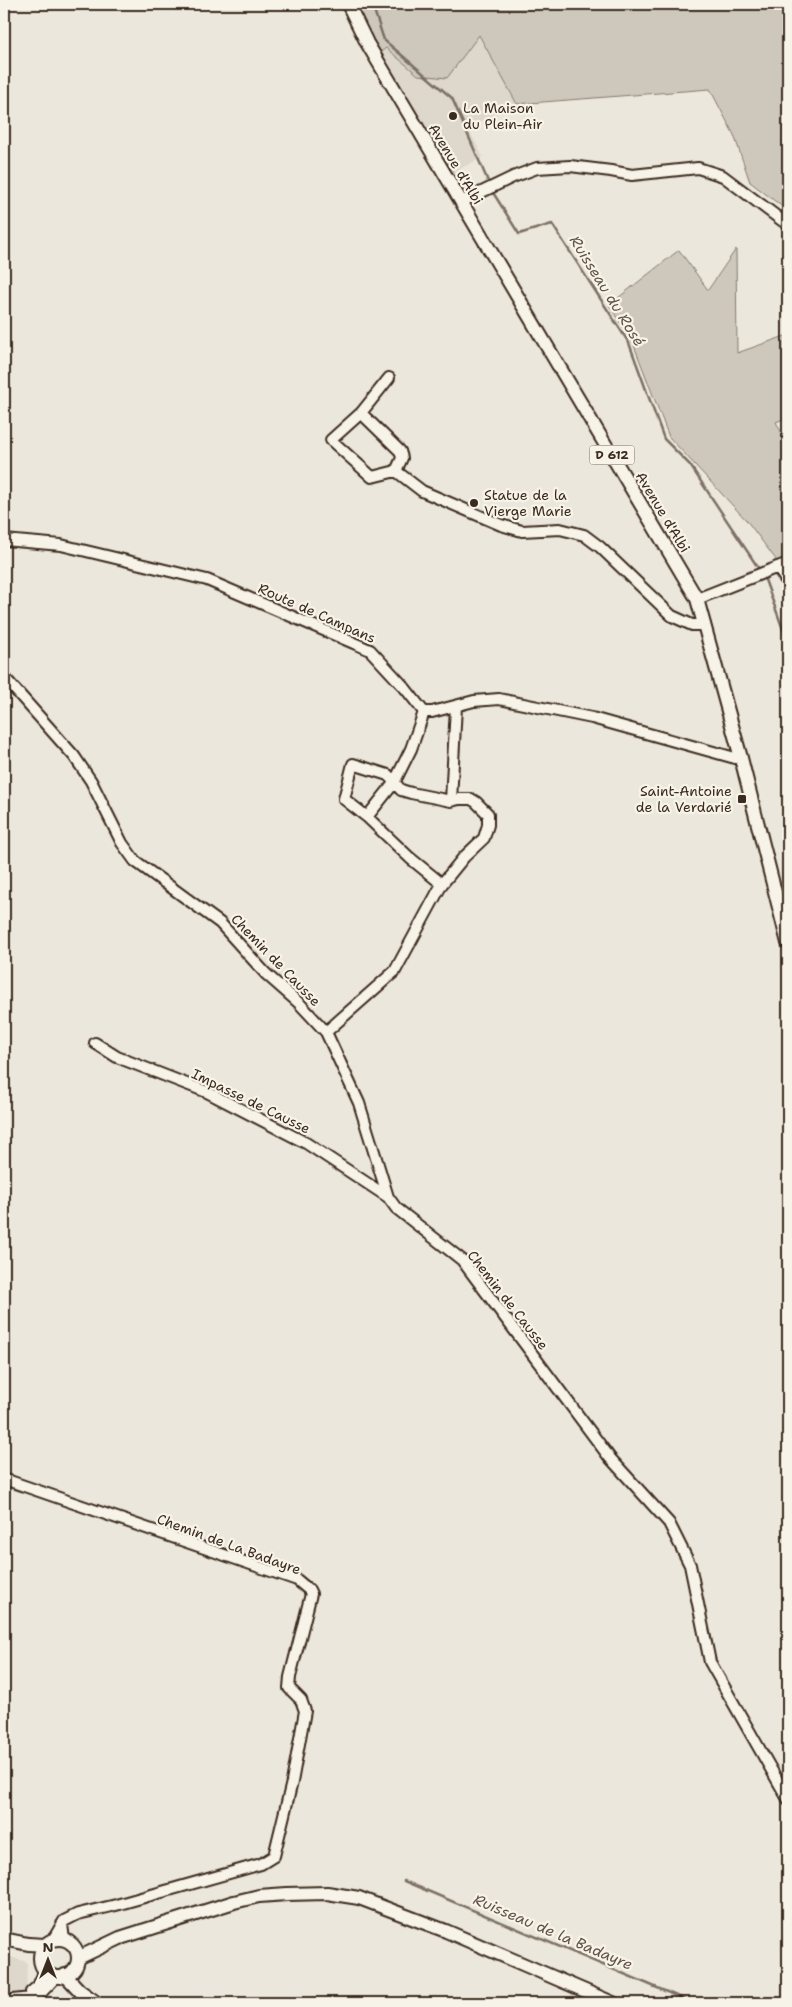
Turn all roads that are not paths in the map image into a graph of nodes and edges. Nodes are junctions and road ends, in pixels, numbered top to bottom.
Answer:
1 (348, 4) edge
2 (461, 202) junction
3 (788, 225) edge
4 (389, 378) dead end
5 (361, 413) junction
6 (396, 471) junction
7 (4, 540) edge
8 (788, 563) edge
9 (776, 567) junction
10 (788, 583) edge
11 (697, 599) junction
12 (705, 625) junction
13 (4, 677) edge
14 (456, 706) junction
15 (424, 712) junction
16 (741, 758) junction
17 (394, 783) junction
18 (451, 801) junction
19 (367, 817) junction
20 (442, 884) junction
21 (788, 943) edge
22 (326, 1032) junction
23 (95, 1043) dead end
24 (388, 1197) junction
25 (4, 1479) edge
26 (788, 1799) edge
27 (120, 1938) junction
28 (4, 1940) edge
29 (58, 1942) junction
30 (76, 1962) junction
31 (43, 1964) junction
32 (61, 1976) junction
33 (23, 1999) junction
34 (94, 2000) edge
35 (4, 2001) edge
36 (613, 2003) edge

1 - 2 main road, Avenue d'Albi / D 612
2 - 3 street
2 - 11 main road, Avenue d'Albi / D 612
4 - 5 street
5 - 6 street
5 - 6 street
6 - 12 street
7 - 15 street, Route de Campans
8 - 9 street
9 - 10 street
9 - 11 street
11 - 12 main road, Avenue d'Albi / D 612
12 - 16 main road, Avenue d'Albi / D 612
13 - 22 street, Chemin de Causse
14 - 15 street
14 - 16 street
14 - 18 street
15 - 17 street
16 - 21 main road, Avenue d'Albi / D 612
17 - 18 street
17 - 19 street
17 - 19 street
18 - 20 street
19 - 20 street
20 - 22 street
22 - 24 street, Chemin de Causse
23 - 24 street, Impasse de Causse
24 - 26 street, Chemin de Causse
25 - 29 street, Chemin de La Badayre
27 - 29 main road
27 - 30 main road
27 - 36 main road
28 - 29 main road
28 - 31 main road
29 - 30 main road
29 - 31 main road
30 - 32 main road
30 - 34 main road
31 - 32 main road
31 - 33 street
32 - 33 street
32 - 34 main road
33 - 35 street

